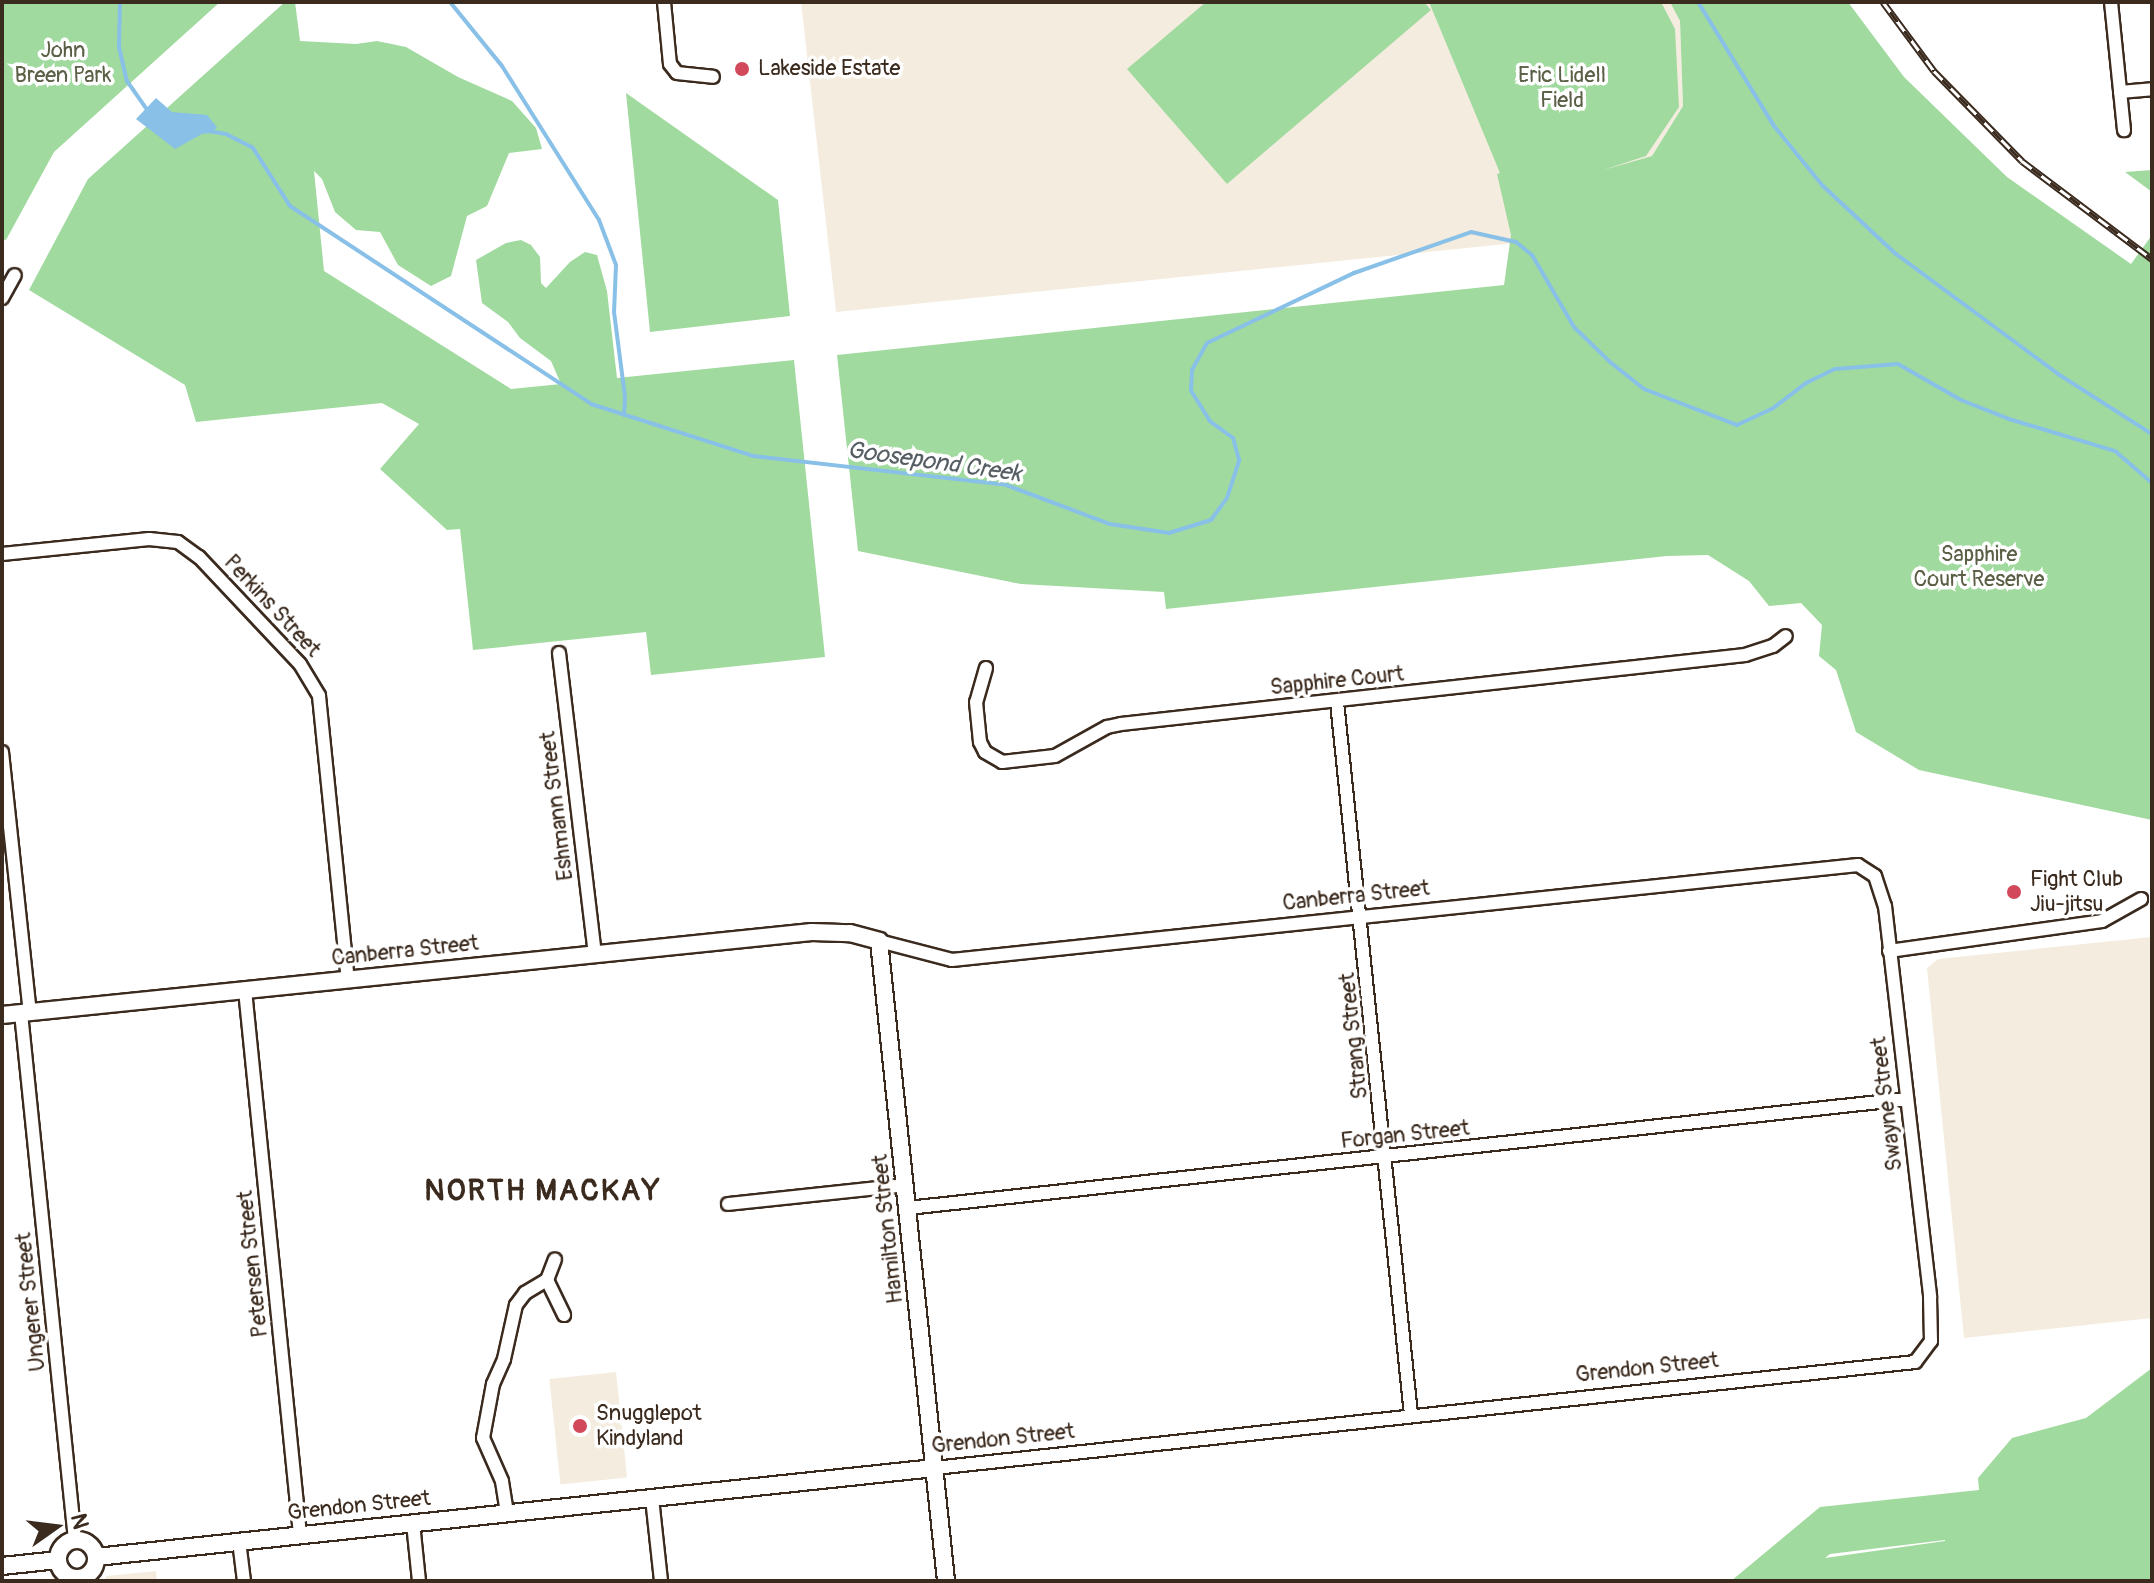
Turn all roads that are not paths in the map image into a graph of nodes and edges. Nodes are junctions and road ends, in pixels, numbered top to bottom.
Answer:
1 (664, 2) edge
2 (2111, 2) edge
3 (713, 77) dead end
4 (2152, 89) edge
5 (2120, 92) junction
6 (2124, 130) dead end
7 (15, 275) dead end
8 (2, 298) edge
9 (2, 554) edge
10 (1786, 636) dead end
11 (559, 653) dead end
12 (986, 668) dead end
13 (1337, 702) junction
14 (2, 752) edge
15 (1840, 866) joint
16 (2141, 899) dead end
17 (1362, 917) junction
18 (879, 941) junction
19 (1889, 951) junction
20 (595, 954) junction
21 (348, 980) junction
22 (245, 990) junction
23 (26, 1012) junction
24 (2, 1015) edge
25 (1906, 1099) junction
26 (1386, 1157) junction
27 (905, 1185) junction
28 (728, 1204) dead end
29 (908, 1208) junction
30 (555, 1259) dead end
31 (547, 1280) junction
32 (564, 1315) dead end
33 (1915, 1362) joint
34 (1411, 1415) junction
35 (935, 1468) junction
36 (652, 1498) junction
37 (507, 1513) junction
38 (413, 1523) junction
39 (300, 1534) junction
40 (75, 1540) junction
41 (239, 1541) junction
42 (96, 1557) junction
43 (58, 1560) junction
44 (2, 1566) edge
45 (79, 1580) edge
46 (244, 1581) edge
47 (419, 1581) edge
48 (661, 1581) edge
49 (946, 1581) edge

1 - 3 street
2 - 5 street
4 - 5 street
5 - 6 street
7 - 8 street
9 - 21 street, Perkins Street
10 - 13 street, Sapphire Court
11 - 20 street, Eshmann Street
12 - 13 street, Sapphire Court
13 - 17 street, Strang Street
14 - 23 street, Ungerer Street
15 - 17 street, Canberra Street
15 - 19 street, Swayne Street
16 - 19 street
17 - 18 street, Canberra Street
17 - 26 street, Strang Street
18 - 20 street, Canberra Street
18 - 27 street, Hamilton Street
19 - 25 street, Swayne Street
20 - 21 street, Canberra Street
21 - 22 street, Canberra Street
22 - 23 street, Canberra Street
22 - 39 street, Petersen Street
23 - 24 street, Canberra Street
23 - 40 street, Ungerer Street
25 - 26 street, Forgan Street
25 - 33 street, Swayne Street
26 - 29 street, Forgan Street
26 - 34 street, Strang Street
27 - 28 street
27 - 29 street, Hamilton Street
29 - 35 street, Hamilton Street
30 - 31 street
31 - 32 street
31 - 37 street
33 - 34 street, Grendon Street
34 - 35 street, Grendon Street
35 - 36 street, Grendon Street
35 - 49 street, Hamilton Street
36 - 37 street, Grendon Street
36 - 48 street
37 - 38 street, Grendon Street
38 - 39 street, Grendon Street
38 - 47 street
39 - 41 street, Grendon Street
40 - 42 street
40 - 43 street
41 - 42 street, Grendon Street
41 - 46 street
42 - 45 street
43 - 44 street
43 - 45 street

